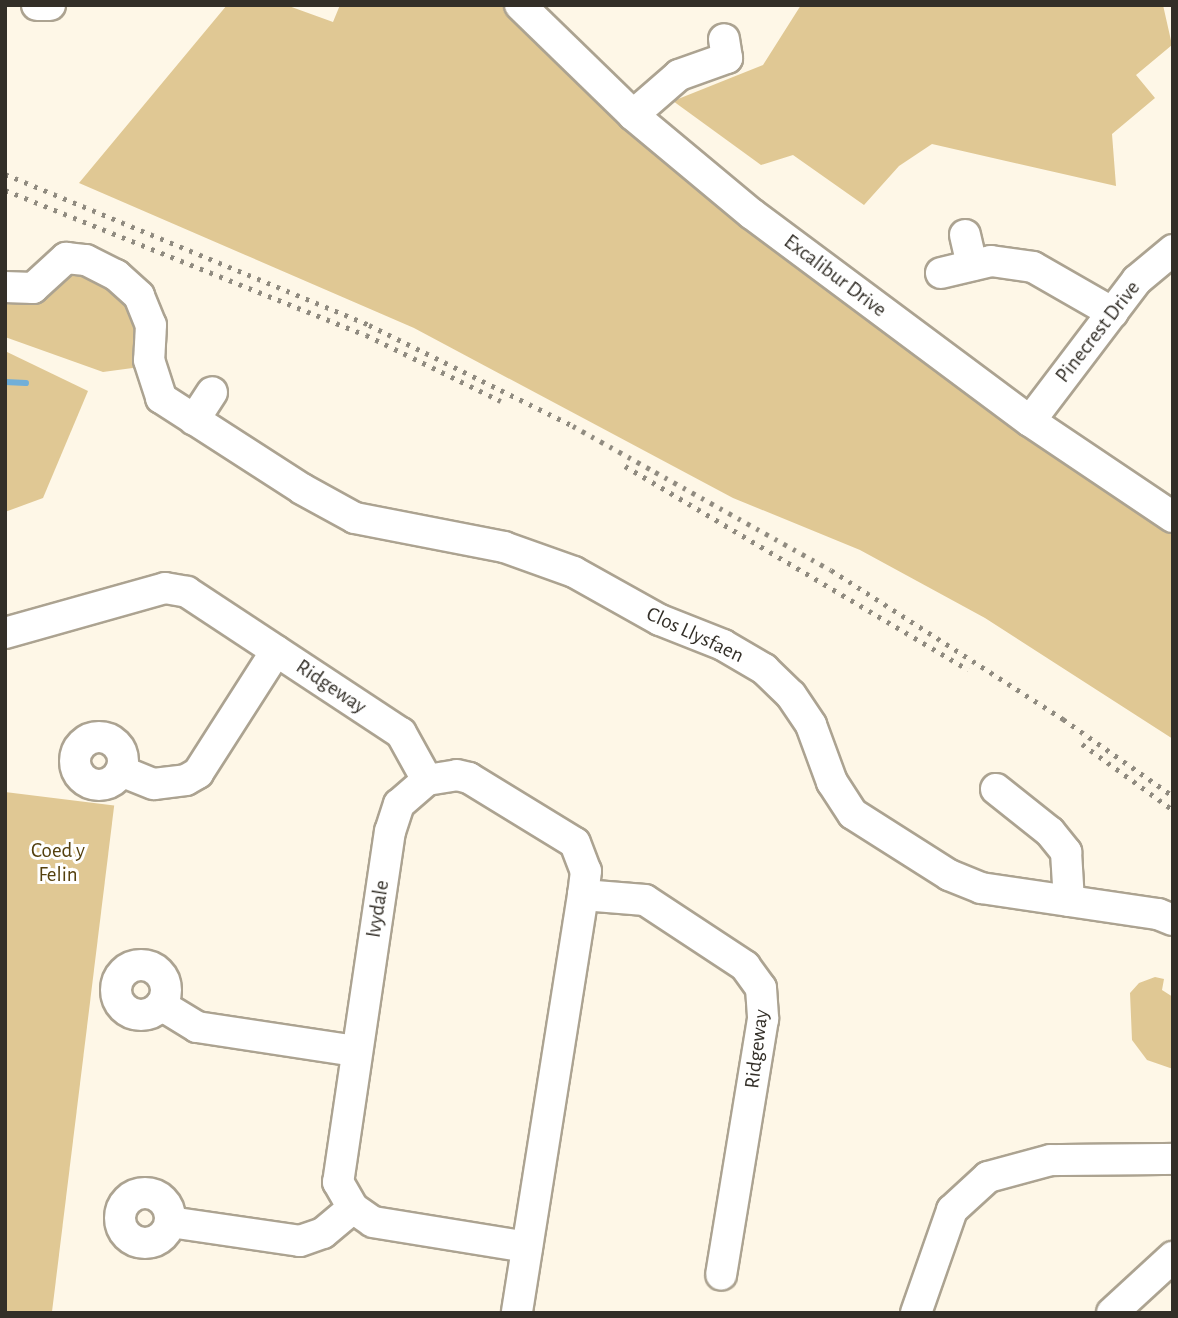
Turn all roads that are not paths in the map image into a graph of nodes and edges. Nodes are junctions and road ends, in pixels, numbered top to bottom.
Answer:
1 (37, 5) edge
2 (50, 5) edge
3 (520, 5) edge
4 (724, 39) dead end
5 (633, 115) junction
6 (965, 235) dead end
7 (1173, 250) edge
8 (972, 265) junction
9 (942, 273) dead end
10 (5, 287) edge
11 (1113, 313) junction
12 (212, 392) dead end
13 (194, 420) junction
14 (1030, 421) junction
15 (1173, 517) edge
16 (5, 633) edge
17 (276, 651) junction
18 (121, 771) dead end
19 (427, 780) junction
20 (996, 789) dead end
21 (583, 895) junction
22 (1069, 901) junction
23 (1173, 920) edge
24 (161, 1005) dead end
25 (356, 1051) junction
26 (1173, 1159) edge
27 (354, 1208) junction
28 (170, 1222) dead end
29 (527, 1247) junction
30 (1173, 1257) edge
31 (721, 1275) dead end
32 (517, 1313) edge
33 (916, 1313) edge
34 (1112, 1313) edge

1 - 2 street
3 - 5 street, Excalibur Drive
4 - 5 street
5 - 14 street, Excalibur Drive
6 - 8 street
7 - 11 street, Pinecrest Drive
8 - 9 street
8 - 11 street
10 - 13 street, Clos Llysfaen
11 - 14 street, Pinecrest Drive
12 - 13 street
13 - 22 street, Clos Llysfaen
14 - 15 street, Excalibur Drive
16 - 17 street, Ridgeway
17 - 18 street, Ridgeway
17 - 19 street, Ridgeway
19 - 21 street
19 - 25 street, Ivydale
20 - 22 street
21 - 29 street
21 - 31 street, Ridgeway
22 - 23 street, Clos Llysfaen
24 - 25 street
25 - 27 street, Ivydale
26 - 33 street
27 - 28 street
27 - 29 street
29 - 32 street
30 - 34 street

